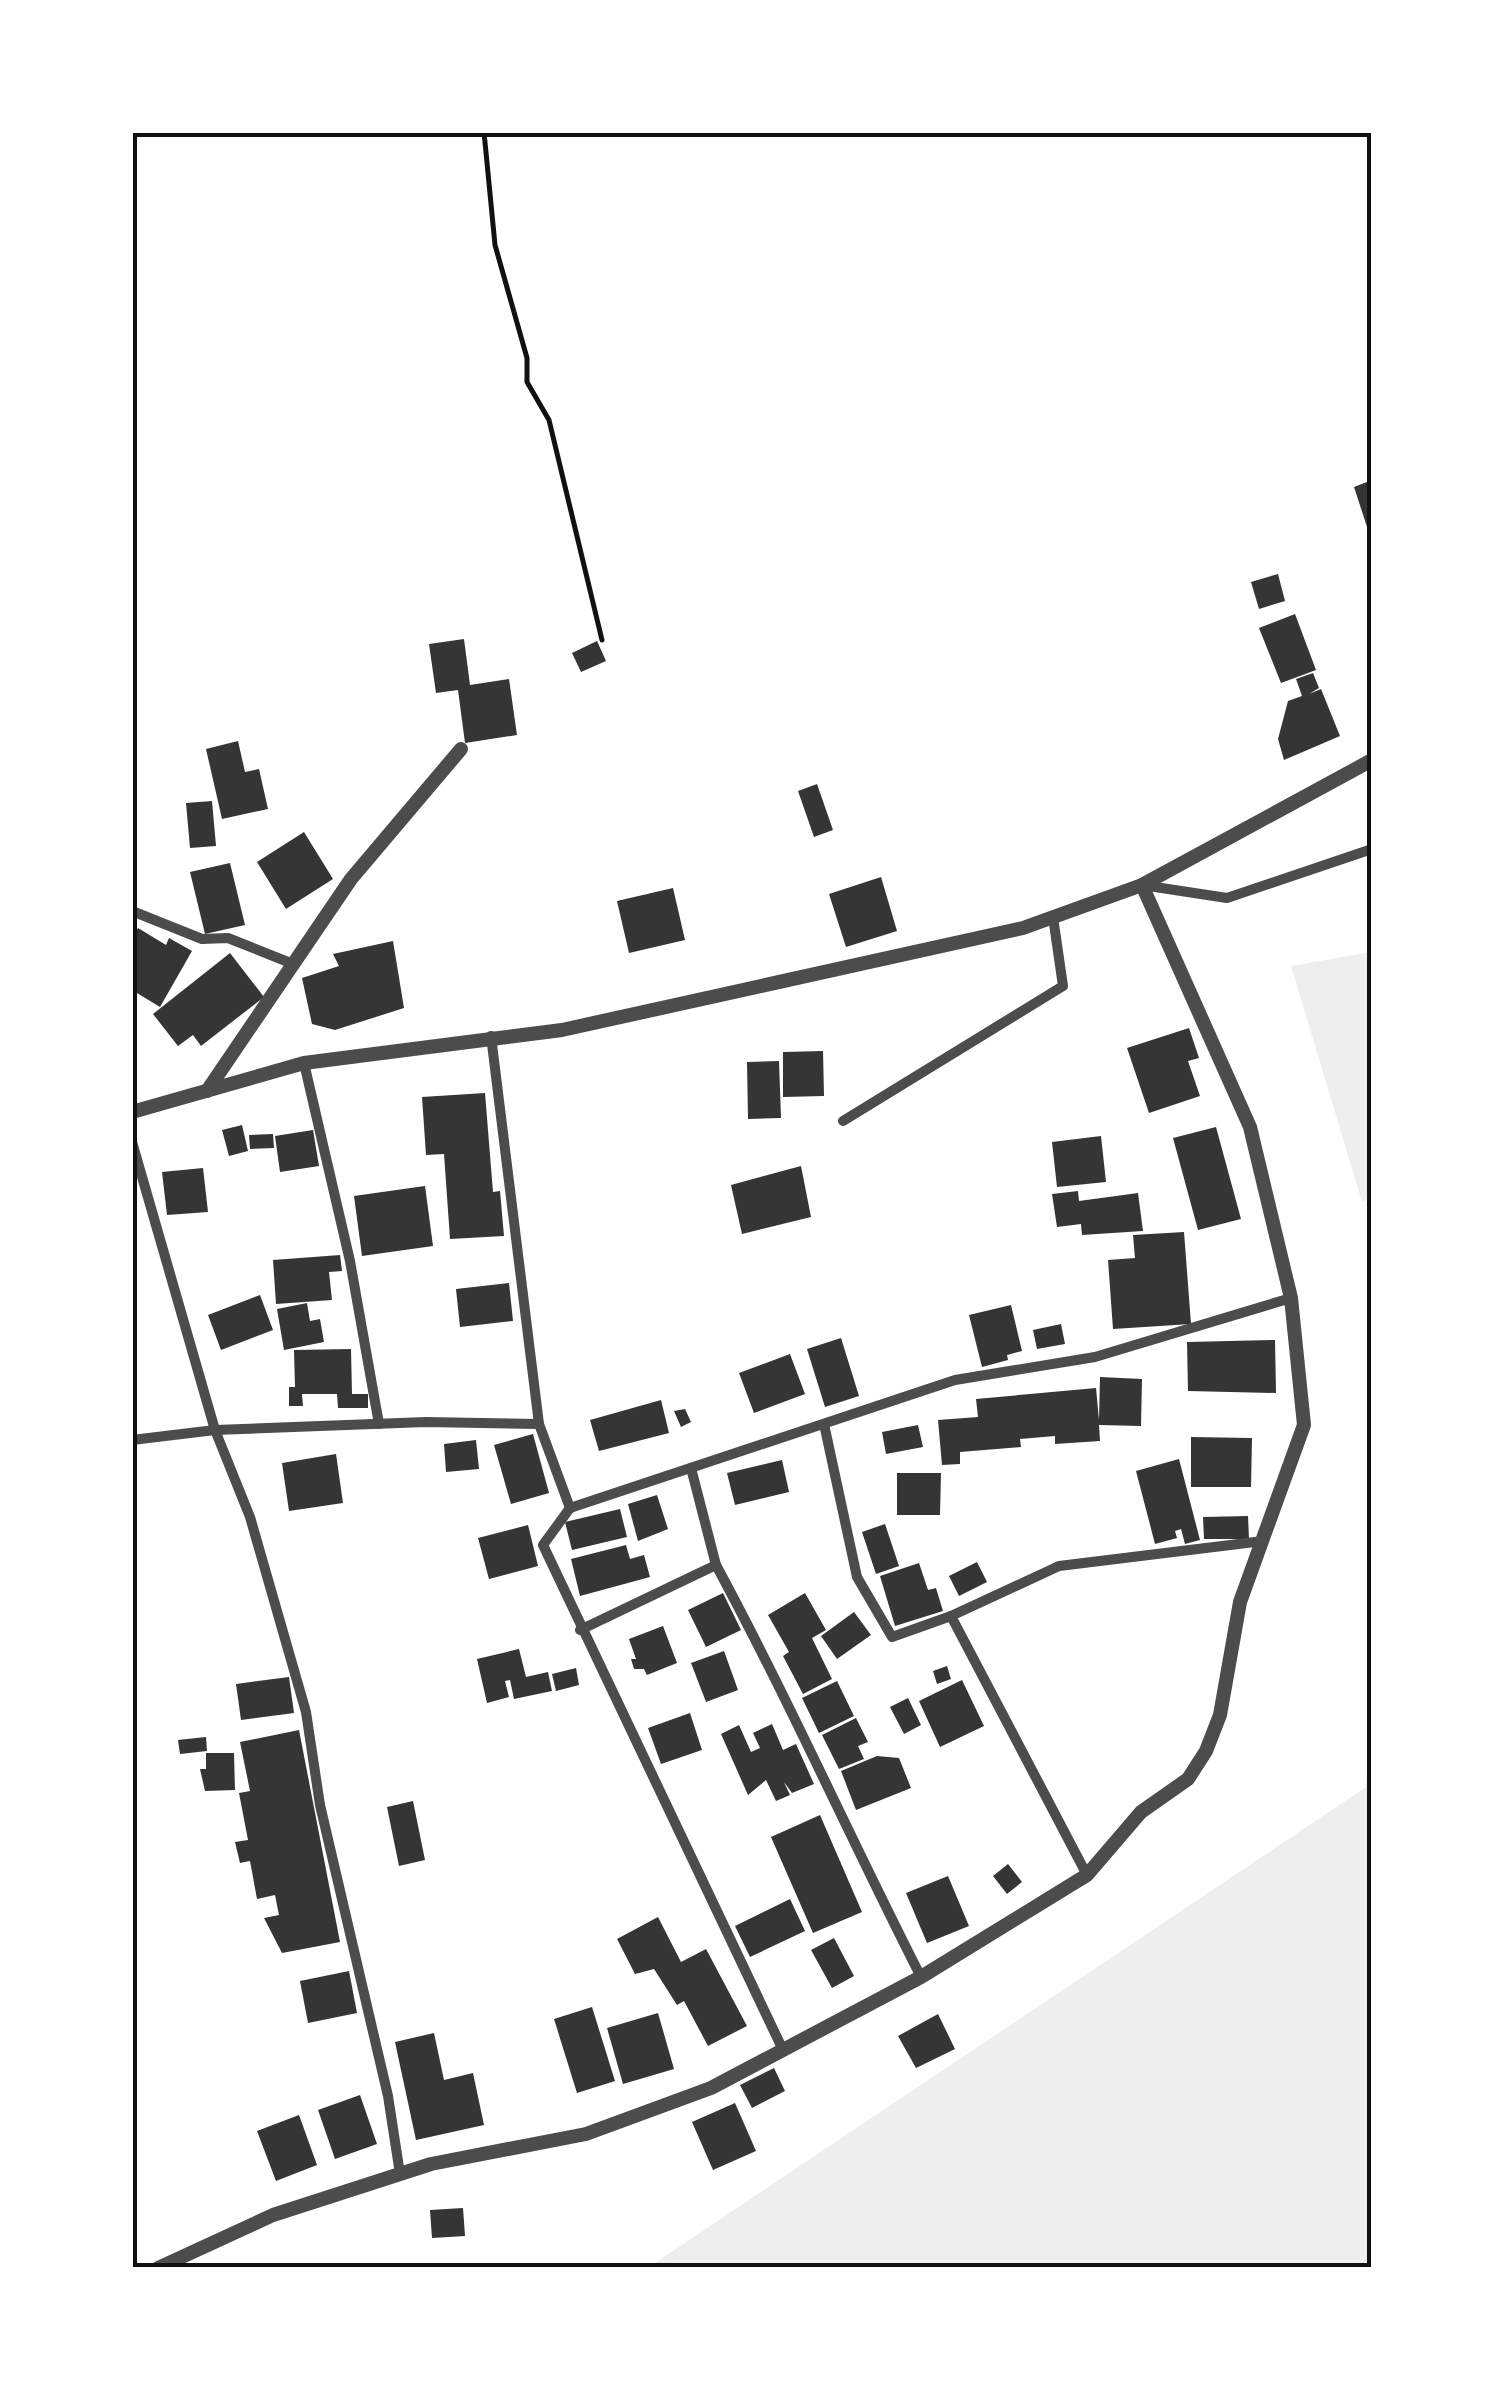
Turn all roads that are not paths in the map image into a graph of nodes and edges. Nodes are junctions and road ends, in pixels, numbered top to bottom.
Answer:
1 (461, 749) dead end
2 (1372, 760) edge
3 (1372, 850) edge
4 (1142, 885) junction
5 (132, 911) edge
6 (1053, 917) junction
7 (293, 964) junction
8 (492, 1036) junction
9 (304, 1063) junction
10 (206, 1091) junction
11 (132, 1112) edge
12 (843, 1121) dead end
13 (132, 1142) edge
14 (1292, 1298) junction
15 (379, 1424) junction
16 (538, 1424) junction
17 (824, 1424) junction
18 (215, 1430) junction
19 (132, 1440) edge
20 (692, 1468) junction
21 (570, 1508) junction
22 (1263, 1542) junction
23 (716, 1565) junction
24 (951, 1616) junction
25 (580, 1630) junction
26 (1087, 1875) junction
27 (921, 1977) junction
28 (783, 2050) junction
29 (400, 2174) junction
30 (158, 2268) edge

1 - 7 street
2 - 4 street
3 - 4 street
4 - 6 street
4 - 14 street
5 - 7 street
6 - 8 street
6 - 12 street
7 - 10 street
8 - 9 street
8 - 16 street
9 - 10 street
9 - 15 street
10 - 11 street
13 - 18 street
14 - 17 street
14 - 22 street
15 - 16 street
15 - 18 street
16 - 21 street
17 - 20 street
17 - 24 street
18 - 19 street
18 - 29 street
20 - 21 street
20 - 23 street
21 - 25 street
22 - 24 street
22 - 26 street
23 - 25 street
23 - 27 street
24 - 26 street
25 - 28 street
26 - 27 street
27 - 28 street
28 - 29 street
29 - 30 street

